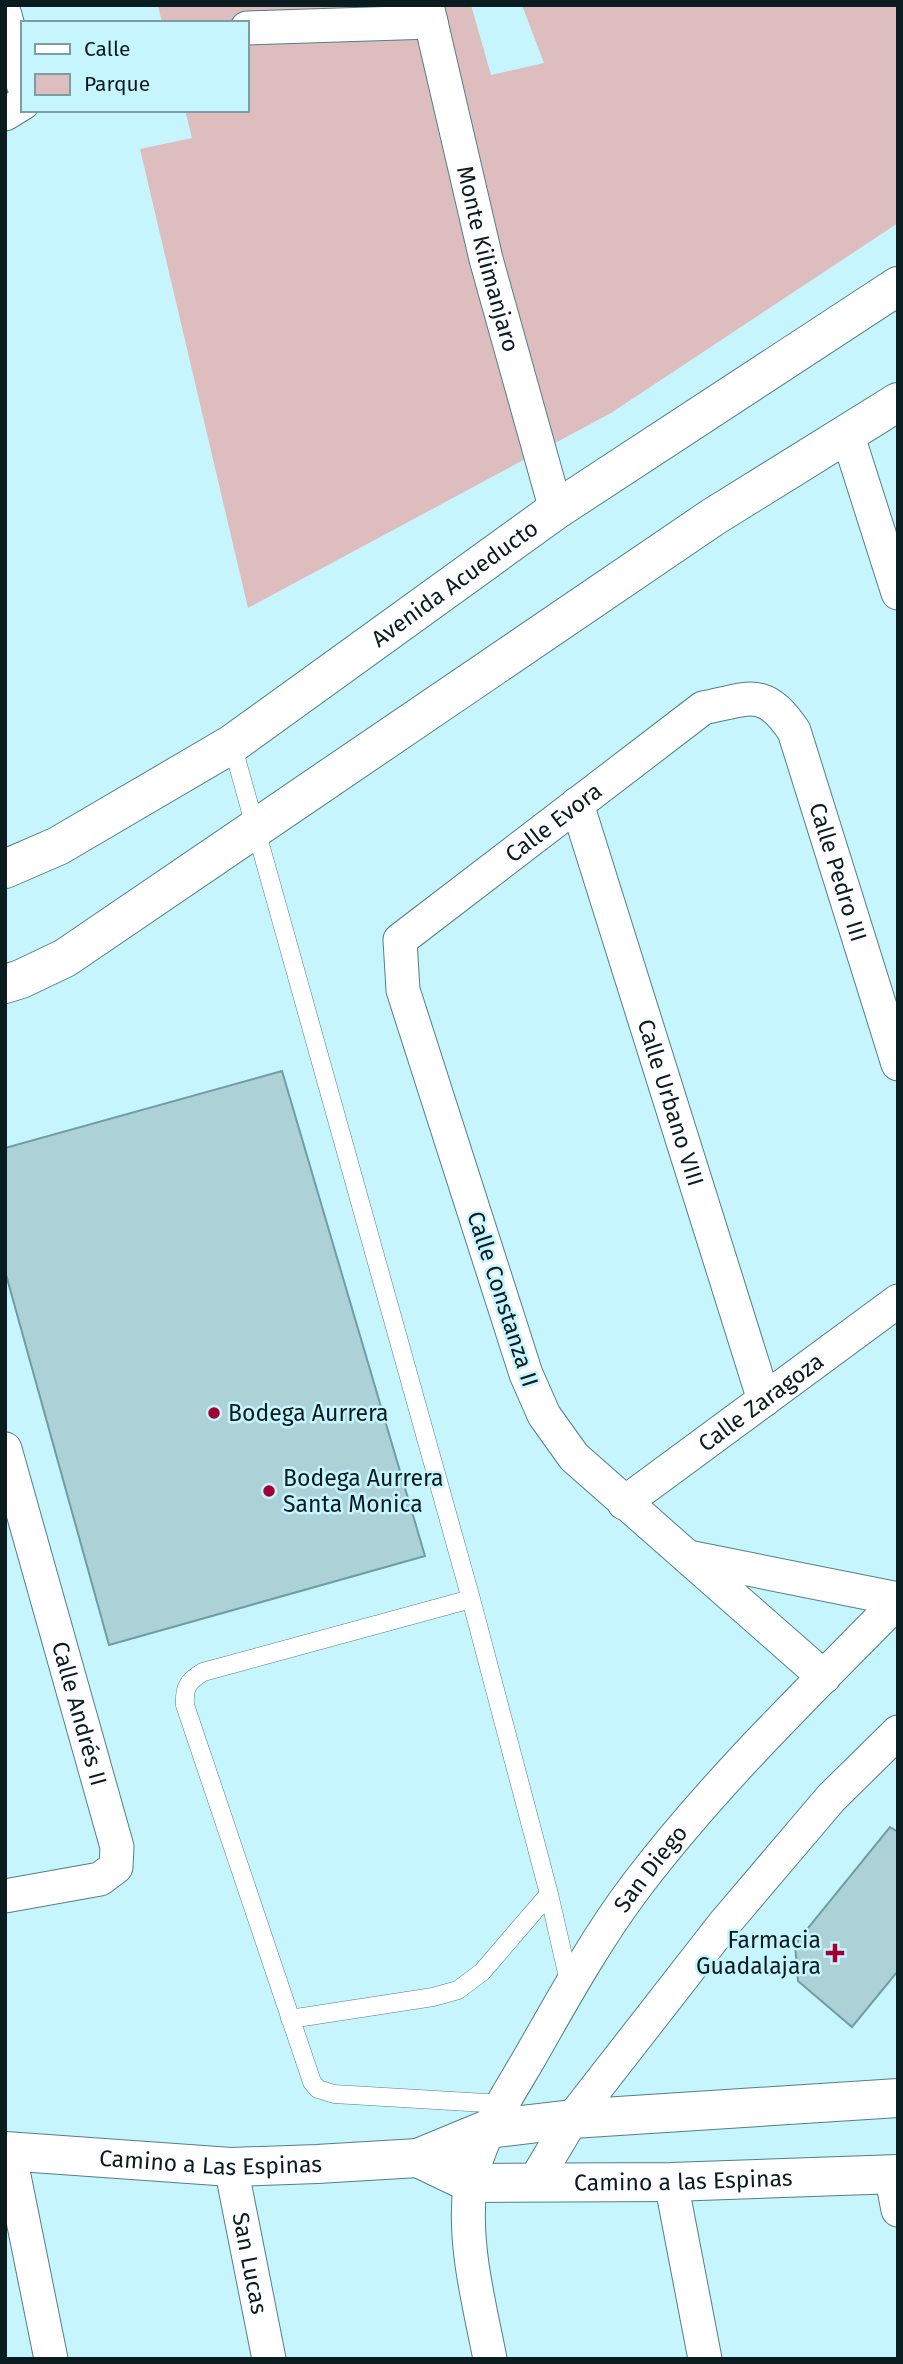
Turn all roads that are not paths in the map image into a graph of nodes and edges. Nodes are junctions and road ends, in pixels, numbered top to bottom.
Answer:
1 (429, 13) edge
2 (5, 15) edge
3 (248, 28) edge
4 (21, 75) edge
5 (21, 104) edge
6 (5, 114) edge
7 (898, 286) edge
8 (898, 402) edge
9 (847, 433) junction
10 (556, 510) junction
11 (898, 593) edge
12 (757, 698) joint
13 (232, 744) junction
14 (578, 804) junction
15 (256, 828) junction
16 (5, 869) edge
17 (5, 984) edge
18 (403, 990) joint
19 (898, 1064) edge
20 (898, 1301) edge
21 (764, 1400) junction
22 (5, 1448) edge
23 (624, 1503) junction
24 (686, 1557) junction
25 (471, 1599) junction
26 (898, 1600) edge
27 (824, 1677) junction
28 (898, 1732) edge
29 (549, 1894) junction
30 (5, 1896) edge
31 (570, 1986) junction
32 (290, 2019) junction
33 (898, 2098) edge
34 (496, 2116) junction
35 (572, 2119) junction
36 (7, 2151) edge
37 (418, 2158) junction
38 (231, 2167) junction
39 (671, 2182) junction
40 (470, 2183) junction
41 (533, 2184) junction
42 (895, 2186) edge
43 (51, 2359) edge
44 (269, 2359) edge
45 (490, 2359) edge
46 (705, 2359) edge

1 - 3 street
1 - 10 street, Monte Kilimanjaro
2 - 4 street
5 - 6 street
7 - 10 street, Avenida Acueducto
8 - 9 street
9 - 11 street
9 - 15 street
10 - 13 street, Avenida Acueducto
12 - 14 street, Calle Evora
12 - 19 street, Calle Pedro III
13 - 15 lane
13 - 16 street, Avenida Acueducto
14 - 18 street, Calle Evora
14 - 21 street, Calle Urbano VIII
15 - 17 street
15 - 25 lane
18 - 23 street, Calle Constanza II
20 - 21 street, Calle Zaragoza
21 - 23 street, Calle Zaragoza
22 - 30 street, Calle Andrés II
23 - 24 street, Calle Constanza II
24 - 26 street, Calle Constanza II
24 - 27 street, Calle Constanza II
25 - 29 lane
25 - 32 lane
26 - 27 street, San Diego
27 - 31 street, San Diego
28 - 35 street
29 - 31 lane
29 - 32 lane
31 - 34 street, San Diego
32 - 34 lane
33 - 35 street
34 - 35 street
34 - 37 street, Camino a Las Espinas
34 - 40 street, San Diego
35 - 41 street
36 - 38 street, Camino a Las Espinas
36 - 43 street
37 - 38 street, Camino a Las Espinas
37 - 40 street, Camino a Las Espinas
38 - 44 street, San Lucas
39 - 41 street, Camino a las Espinas
39 - 42 street, Camino a las Espinas
39 - 46 street
40 - 41 street, Camino a las Espinas
40 - 45 street, San Diego

